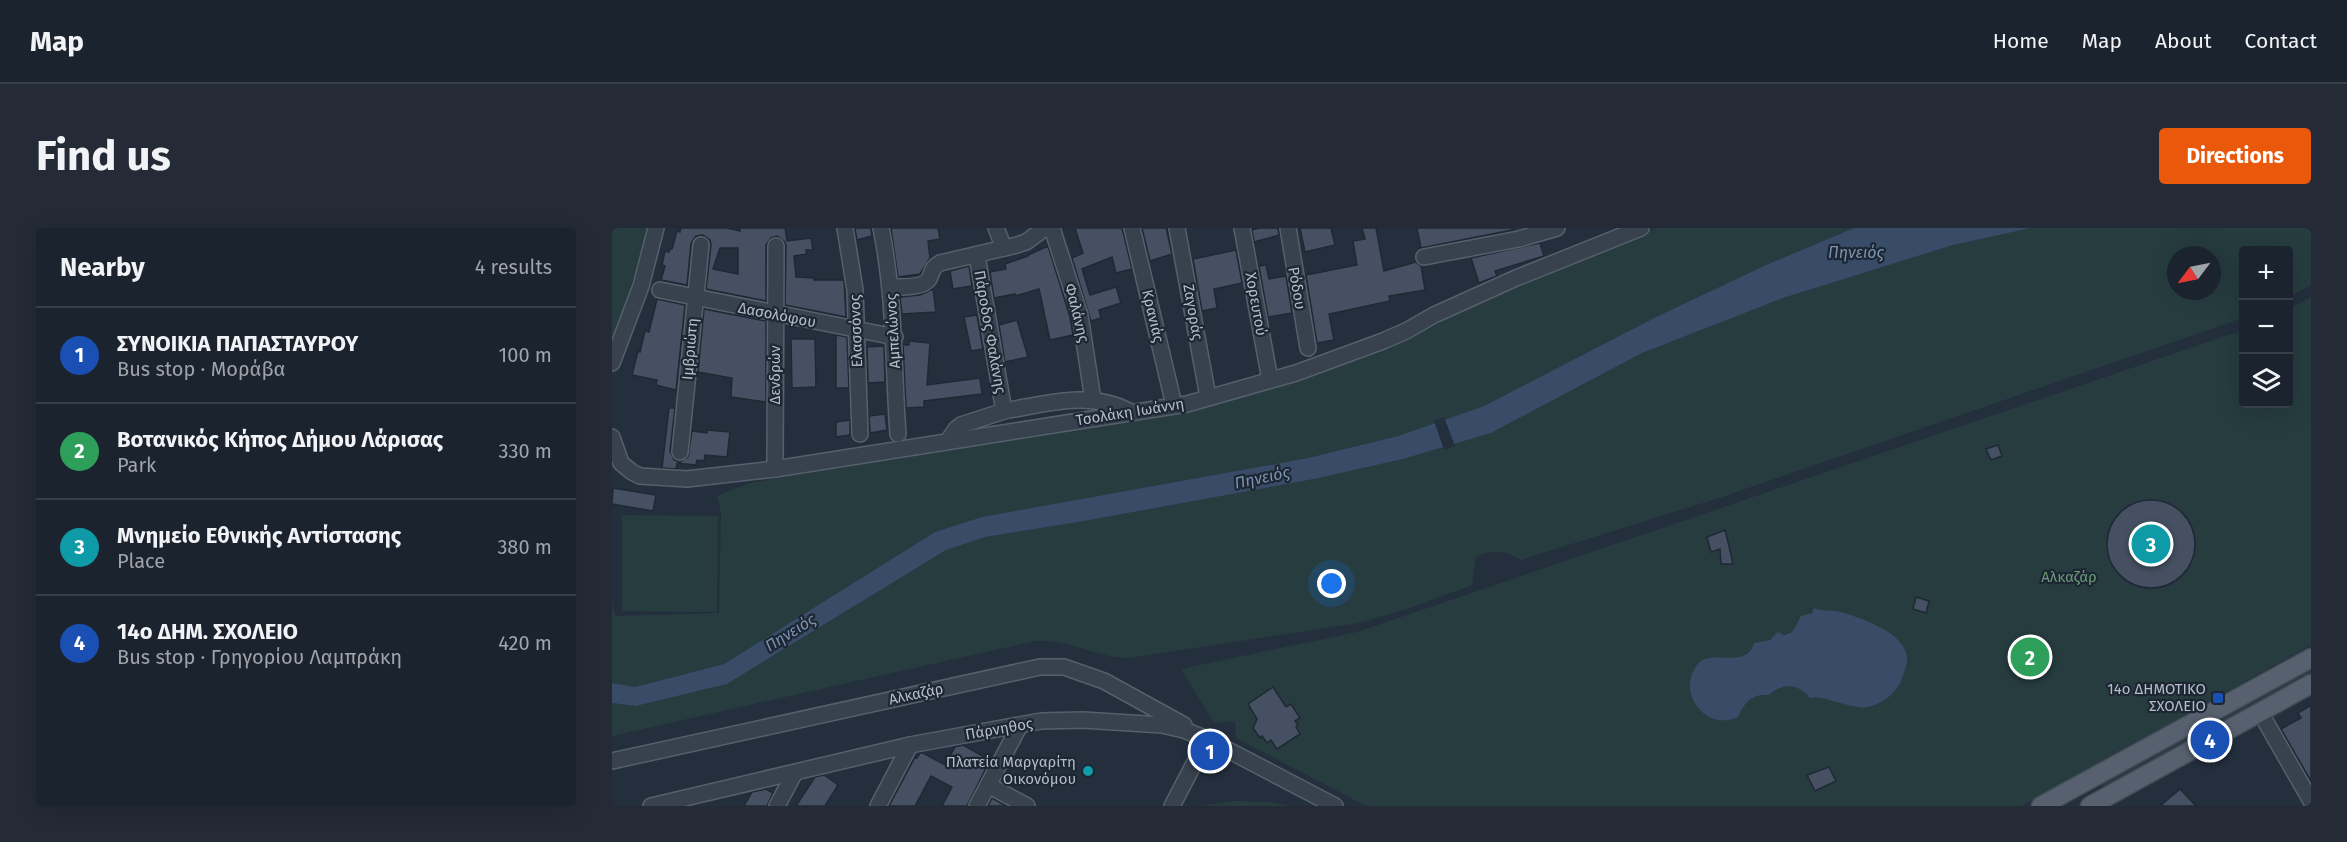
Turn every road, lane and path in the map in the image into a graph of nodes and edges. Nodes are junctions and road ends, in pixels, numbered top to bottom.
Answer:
1 (656, 228) edge
2 (844, 228) edge
3 (881, 228) edge
4 (996, 228) edge
5 (1045, 228) edge
6 (1052, 228) edge
7 (1132, 228) edge
8 (1177, 228) edge
9 (1242, 228) edge
10 (1288, 228) edge
11 (1557, 228) edge
12 (1641, 228) edge
13 (1517, 233) edge
14 (701, 245) dead end
15 (776, 246) dead end
16 (1004, 248) junction
17 (977, 256) junction
18 (1424, 257) dead end
19 (890, 288) junction
20 (660, 290) dead end
21 (694, 298) junction
22 (776, 314) junction
23 (857, 330) junction
24 (895, 337) junction
25 (1308, 348) dead end
26 (612, 363) edge
27 (1270, 380) junction
28 (1208, 397) junction
29 (1093, 399) junction
30 (1174, 405) junction
31 (1004, 411) junction
32 (1129, 411) junction
33 (860, 434) dead end
34 (898, 434) dead end
35 (612, 437) edge
36 (947, 442) junction
37 (680, 452) dead end
38 (775, 469) junction
39 (2311, 658) edge
40 (2311, 684) edge
41 (2260, 712) junction
42 (1020, 725) junction
43 (1207, 738) junction
44 (910, 746) junction
45 (612, 760) edge
46 (794, 774) junction
47 (2087, 780) junction
48 (988, 785) junction
49 (2311, 801) edge
50 (679, 803) edge
51 (2097, 804) edge
52 (651, 806) edge
53 (777, 806) edge
54 (878, 806) edge
55 (977, 806) edge
56 (1027, 806) edge
57 (1172, 806) edge
58 (1335, 806) edge
59 (2041, 806) edge

1 - 26 street
2 - 23 street, Ελασσόνος
3 - 19 street, Αμπελώνος
4 - 16 street
5 - 16 street, Πάροδος Φαλάνης
6 - 29 street, Φαλάνης
7 - 30 street, Κρανιάς
8 - 28 street, Ζαγοράς
9 - 27 street, Χορευτού
10 - 25 street, Ρόδου
11 - 13 street
12 - 27 street, Τσολάκη Ιωάννη
13 - 18 street
14 - 21 street, Ιμβριώτη
15 - 22 street, Δενδρών
16 - 17 street, Πάροδος Φαλάνης
17 - 19 street, Πάροδος Φαλάνης
17 - 31 street, Πάροδος Φαλάνης
19 - 24 street, Αμπελώνος
20 - 21 street, Δασολόφου
21 - 22 street, Δασολόφου
21 - 37 street, Ιμβριώτη
22 - 23 street, Δασολόφου
22 - 38 street, Δενδρών
23 - 24 street, Δασολόφου
23 - 33 street, Ελασσόνος
24 - 34 street, Αμπελώνος
27 - 28 street, Τσολάκη Ιωάννη
28 - 30 street, Τσολάκη Ιωάννη
29 - 31 street
29 - 32 street
30 - 32 street, Τσολάκη Ιωάννη
31 - 36 street, Πάροδος Φαλάνης
32 - 36 street, Τσολάκη Ιωάννη
35 - 38 street, Τσολάκη Ιωάννη
36 - 38 street, Τσολάκη Ιωάννη
39 - 47 main road
40 - 41 main road
41 - 49 street
41 - 51 main road
42 - 43 street, Πάρνηθος
42 - 44 street, Πάρνηθος
42 - 48 street
43 - 45 street, Αλκαζάρ
43 - 57 street
43 - 58 street, Πάρνηθος
44 - 46 street, Πάρνηθος
44 - 54 street
46 - 50 street, Πάρνηθος
46 - 53 street
47 - 51 street
47 - 59 main road
48 - 55 street
48 - 56 street
50 - 52 street, Πάρνηθος

